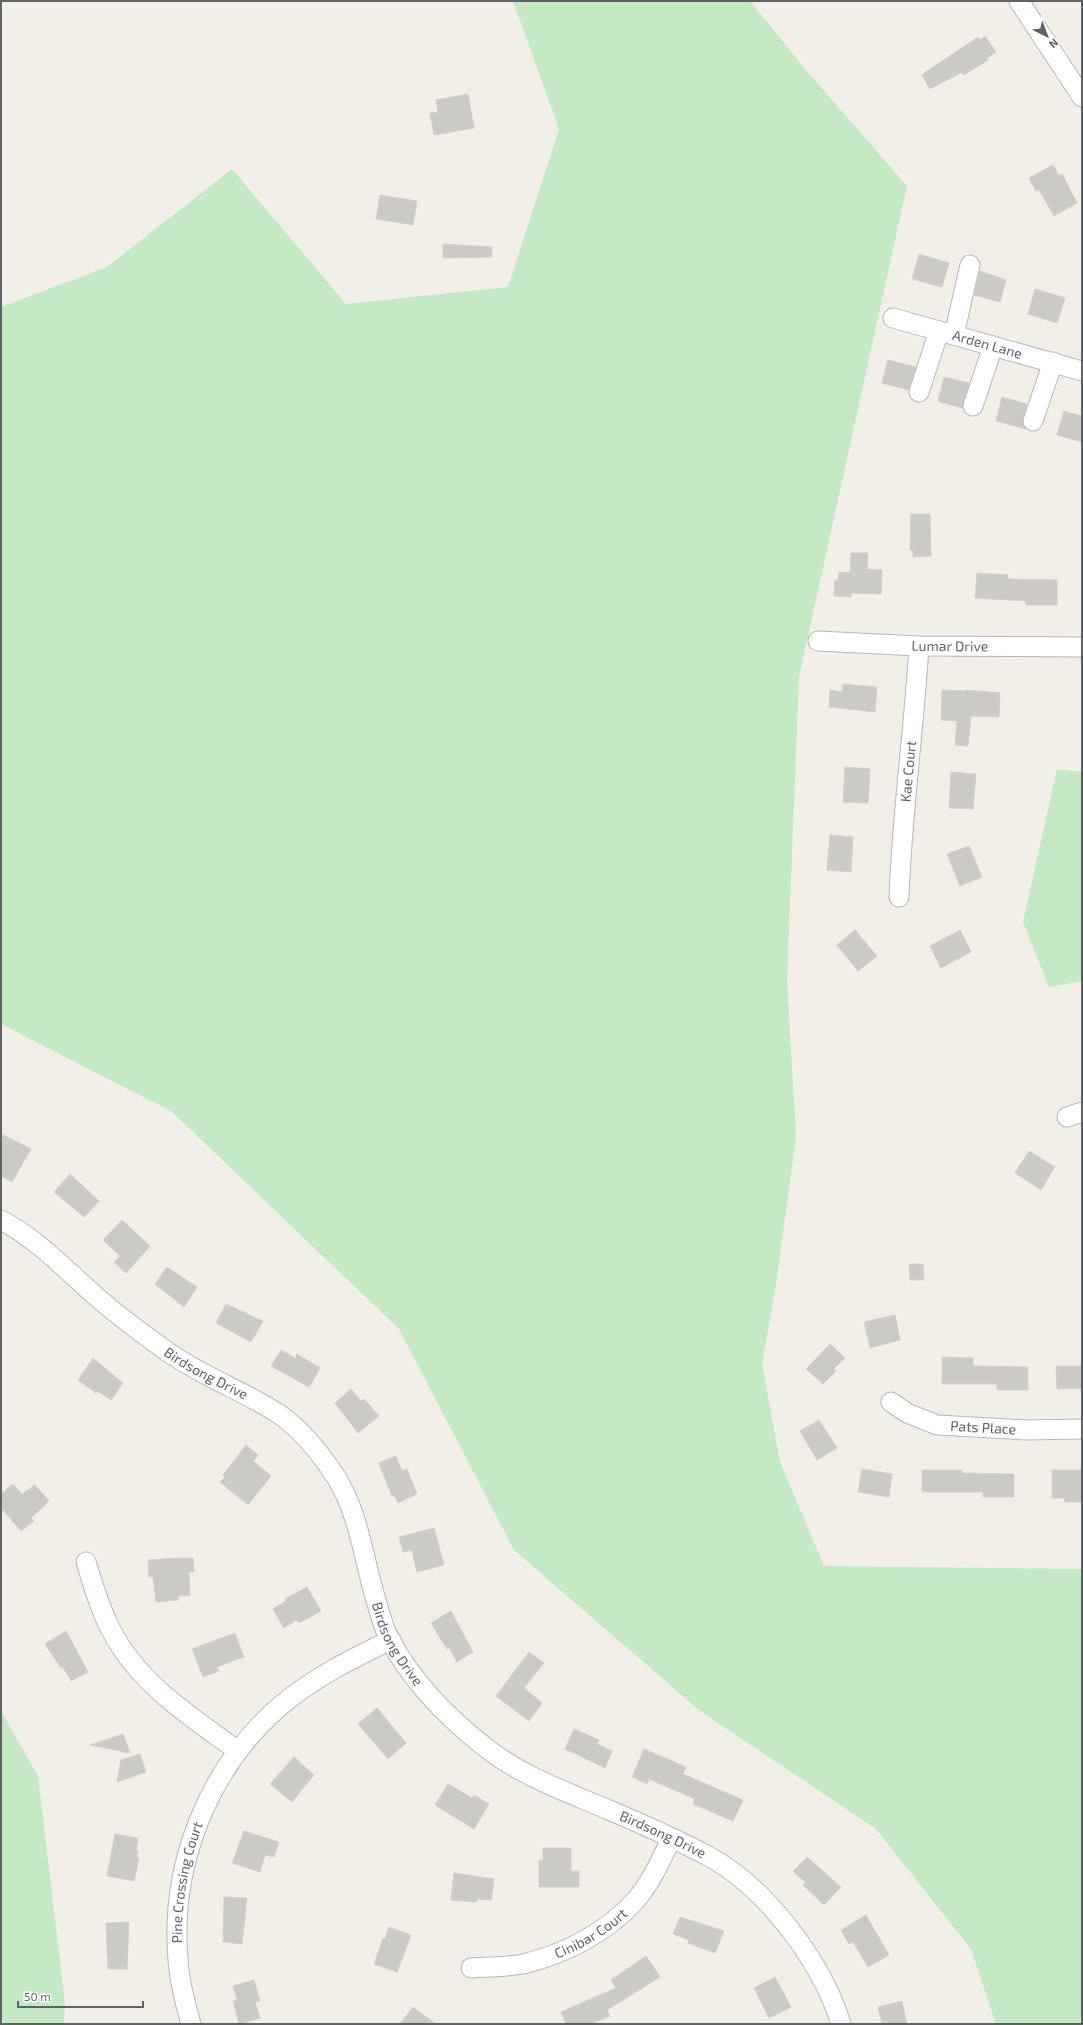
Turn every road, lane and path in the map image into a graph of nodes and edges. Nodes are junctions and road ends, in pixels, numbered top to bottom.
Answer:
1 (1019, 1) edge
2 (1082, 98) edge
3 (970, 265) dead end
4 (893, 318) dead end
5 (947, 333) junction
6 (993, 346) junction
7 (1053, 362) junction
8 (1082, 370) edge
9 (919, 392) dead end
10 (973, 406) dead end
11 (1033, 421) dead end
12 (818, 641) dead end
13 (919, 646) junction
14 (1082, 647) edge
15 (899, 897) dead end
16 (1, 1220) edge
17 (891, 1402) dead end
18 (1082, 1428) edge
19 (86, 1562) dead end
20 (390, 1640) junction
21 (238, 1751) junction
22 (671, 1839) junction
23 (471, 1968) dead end
24 (191, 2024) edge
25 (841, 2024) edge

1 - 2 street
3 - 5 street
4 - 5 street, Arden Lane
5 - 6 street, Arden Lane
5 - 9 street
6 - 7 street, Arden Lane
6 - 10 street
7 - 8 street, Arden Lane
7 - 11 street
12 - 13 street, Lumar Drive
13 - 14 street, Lumar Drive
13 - 15 street, Kae Court
16 - 20 street, Birdsong Drive
17 - 18 street, Pats Place
19 - 21 street
20 - 21 street, Pine Crossing Court
20 - 22 street, Birdsong Drive
21 - 24 street, Pine Crossing Court
22 - 23 street, Cinibar Court
22 - 25 street, Birdsong Drive

